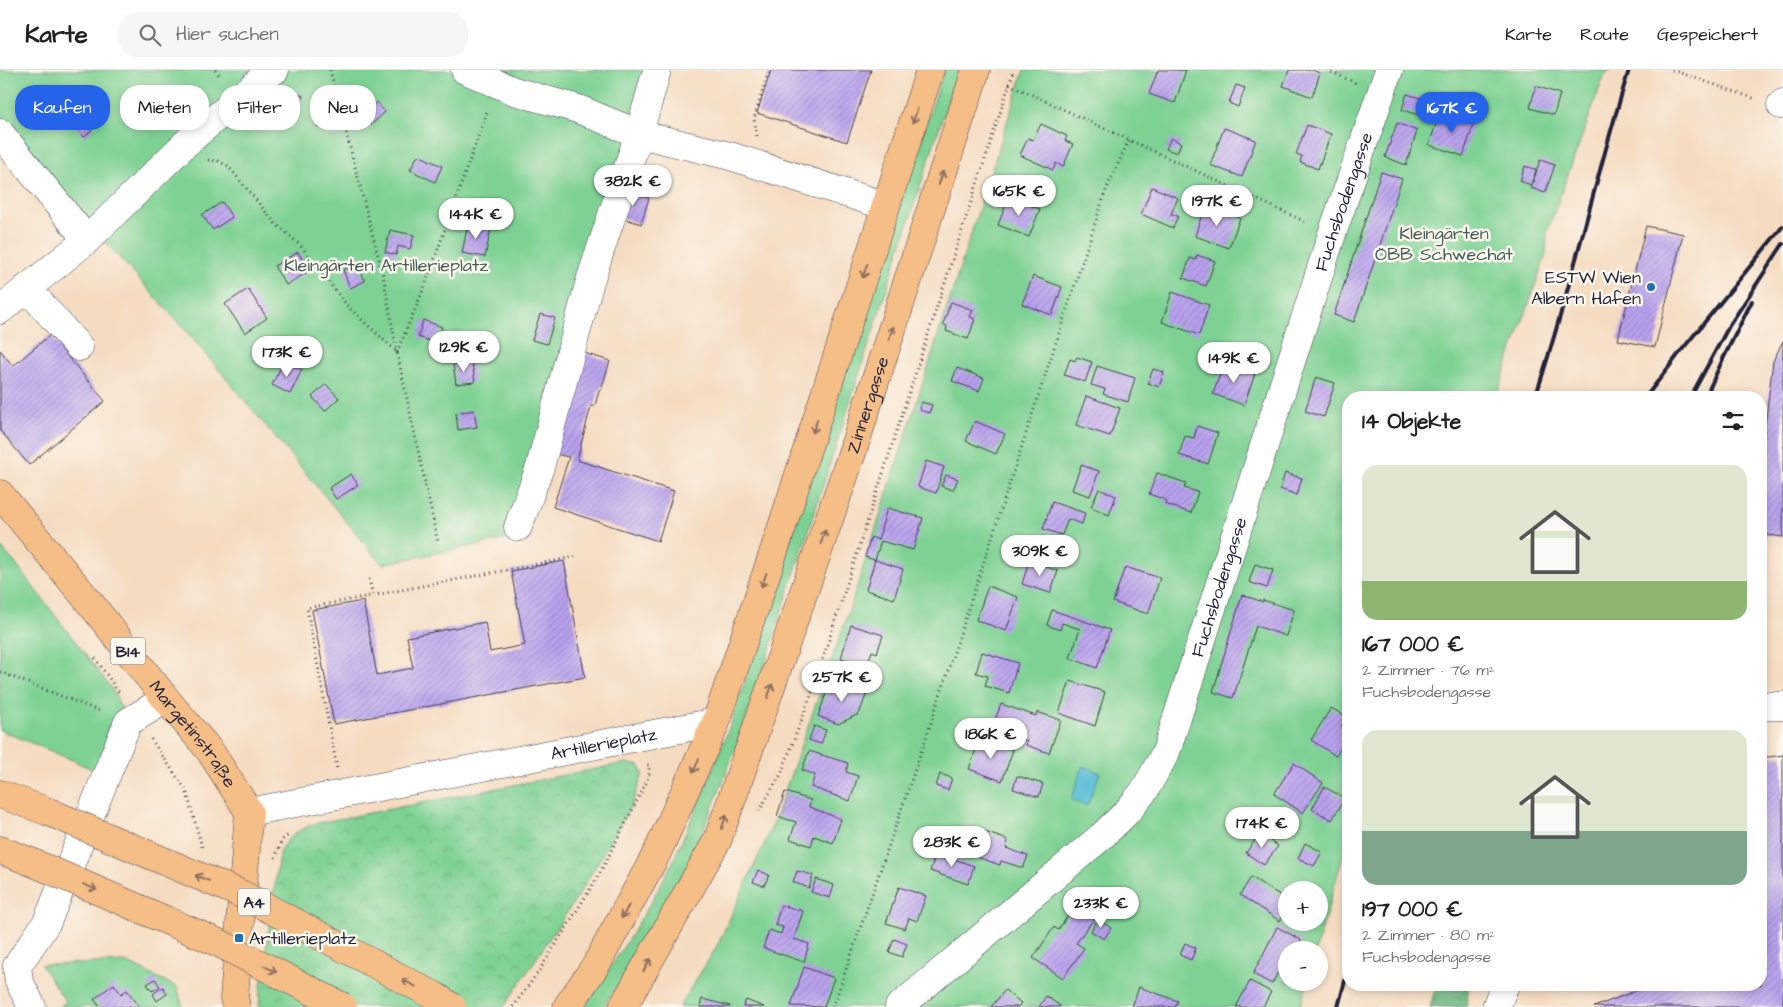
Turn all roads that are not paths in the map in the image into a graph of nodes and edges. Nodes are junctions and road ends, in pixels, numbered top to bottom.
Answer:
1 (275, 70) edge
2 (465, 70) edge
3 (657, 70) edge
4 (930, 70) edge
5 (976, 70) edge
6 (1389, 70) edge
7 (0, 133) edge
8 (638, 134) junction
9 (886, 206) junction
10 (87, 240) junction
11 (27, 288) junction
12 (0, 310) edge
13 (79, 347) dead end
14 (0, 494) edge
15 (518, 527) dead end
16 (166, 699) junction
17 (1767, 706) edge
18 (1783, 706) edge
19 (716, 722) junction
20 (0, 794) edge
21 (249, 812) junction
22 (0, 850) edge
23 (1503, 991) edge
24 (32, 1007) edge
25 (236, 1007) edge
26 (344, 1007) edge
27 (452, 1007) edge
28 (567, 1007) edge
29 (623, 1007) edge
30 (899, 1007) edge
31 (1496, 1007) edge

1 - 10 street
2 - 8 street
3 - 8 street
4 -> 9 main road
29 -> 5 main road, Zinnergasse
6 - 30 street, Fuchsbodengasse
7 - 10 street
8 - 9 street
8 - 15 street
9 -> 19 main road
10 - 11 street
11 - 12 street
11 - 13 street
14 - 16 main road, Margetinstraße / B14
16 - 21 main road, Margetinstraße / B14
16 - 24 street
17 - 18 street
19 - 21 street, Artillerieplatz
19 -> 28 main road
27 -> 20 main road, A4, bridge
21 - 25 main road
22 -> 26 main road, bridge
23 - 31 street

